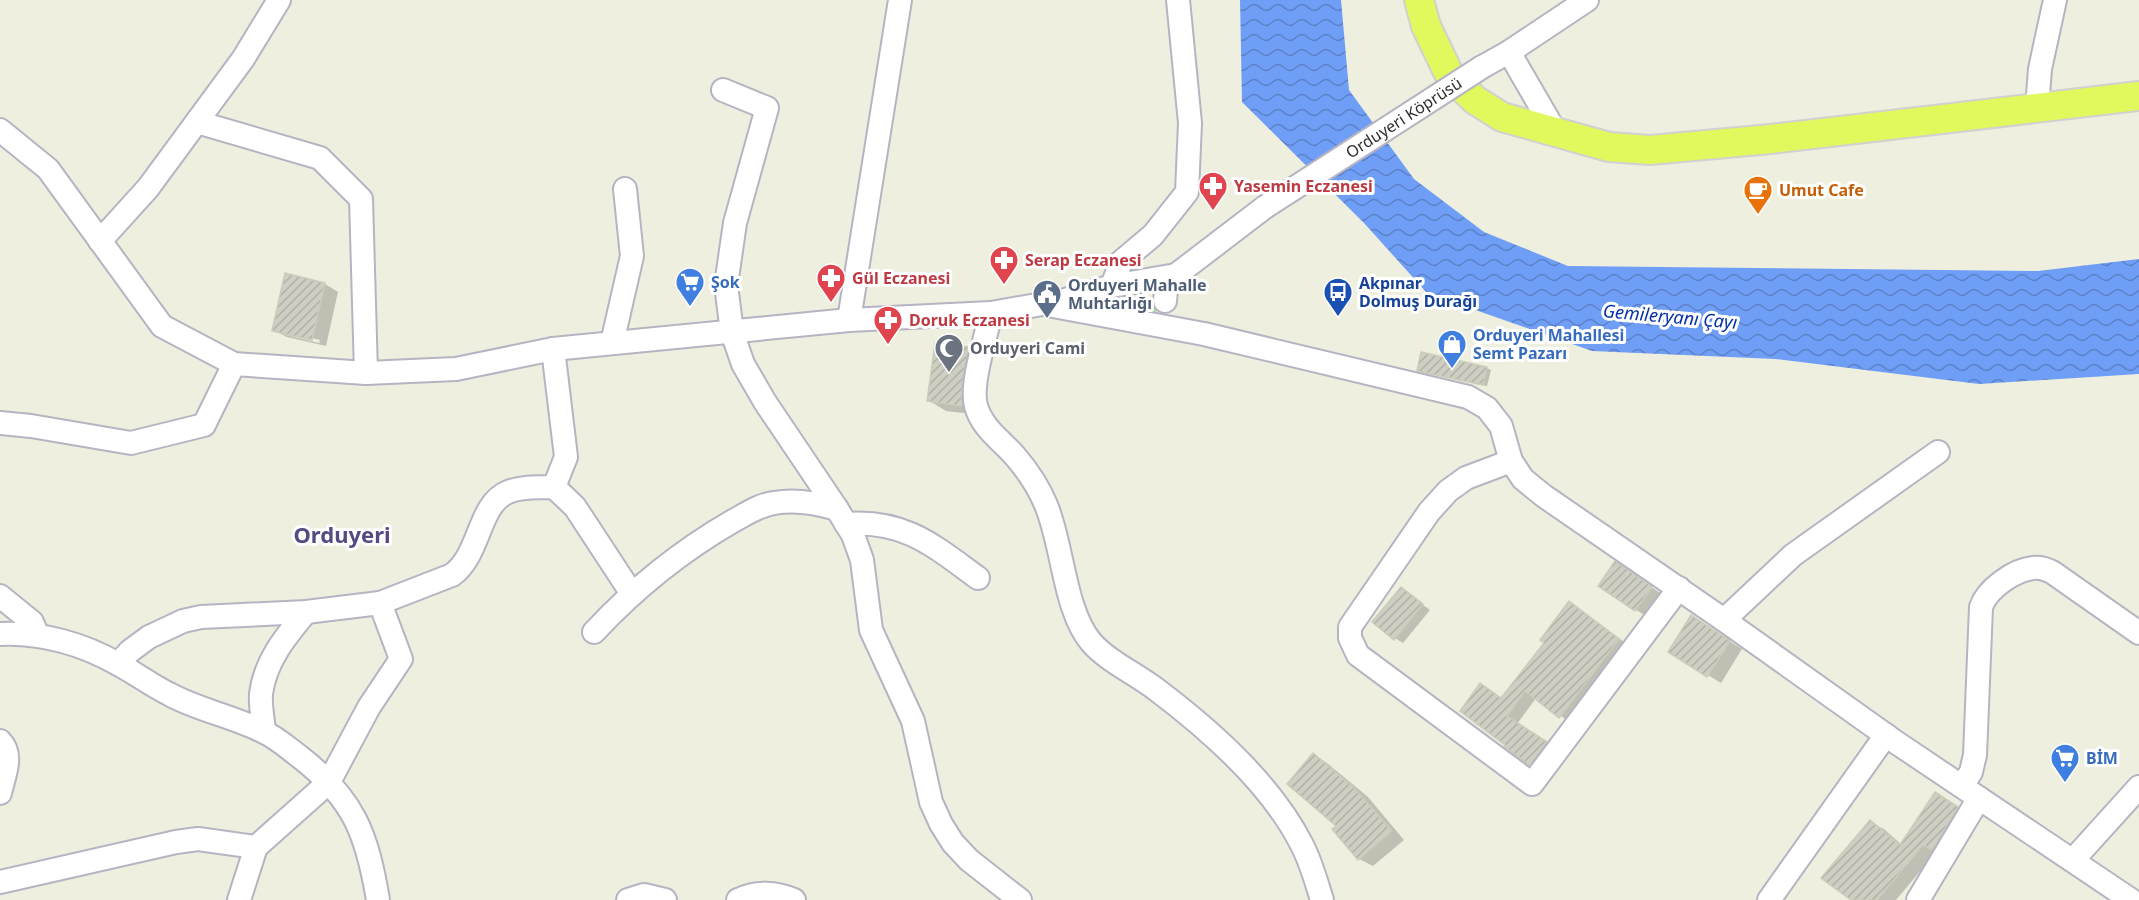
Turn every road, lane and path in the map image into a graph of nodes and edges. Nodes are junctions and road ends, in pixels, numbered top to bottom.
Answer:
1 (279, 0) edge
2 (900, 0) edge
3 (1178, 0) edge
4 (1419, 0) edge
5 (1587, 0) edge
6 (2055, 0) edge
7 (1509, 52) junction
8 (723, 90) dead end
9 (2139, 96) edge
10 (2037, 108) junction
11 (197, 122) junction
12 (0, 130) edge
13 (1556, 133) junction
14 (625, 189) dead end
15 (100, 241) junction
16 (1176, 275) junction
17 (1135, 282) junction
18 (1112, 286) junction
19 (1165, 301) junction
20 (1042, 304) junction
21 (991, 313) junction
22 (849, 320) junction
23 (732, 332) junction
24 (1204, 334) junction
25 (612, 343) junction
26 (553, 349) junction
27 (234, 364) junction
28 (366, 373) junction
29 (0, 423) edge
30 (1938, 452) dead end
31 (1511, 461) junction
32 (554, 487) junction
33 (842, 516) junction
34 (978, 578) dead end
35 (1679, 588) junction
36 (632, 594) junction
37 (0, 596) edge
38 (380, 603) junction
39 (306, 612) junction
40 (1724, 620) junction
41 (594, 632) dead end
42 (2139, 633) edge
43 (0, 634) edge
44 (38, 636) junction
45 (118, 664) junction
46 (264, 732) junction
47 (1886, 735) junction
48 (0, 741) edge
49 (329, 782) junction
50 (2139, 787) edge
51 (1971, 792) junction
52 (0, 793) edge
53 (256, 847) junction
54 (2073, 860) junction
55 (0, 882) edge
56 (239, 900) edge
57 (378, 900) edge
58 (628, 900) edge
59 (665, 900) edge
60 (738, 900) edge
61 (794, 900) edge
62 (1020, 900) edge
63 (1322, 900) edge
64 (1769, 900) edge
65 (1918, 900) edge
66 (2131, 900) edge

1 - 11 street
2 - 22 street
3 - 18 street
4 - 13 main road
5 - 7 street, Orduyeri Köprüsü
6 - 10 street
7 - 13 street
7 - 16 street, Orduyeri Köprüsü, bridge
8 - 23 street
9 - 10 main road
10 - 13 main road
11 - 15 street
11 - 28 street
12 - 15 street
14 - 25 street
15 - 27 street
16 - 17 street
16 - 19 street
17 - 18 street
17 - 19 street
18 - 20 street
19 - 24 street
20 - 21 street
20 - 24 street
21 - 22 street
21 - 63 street
22 - 23 street
23 - 25 street
23 - 33 street
24 - 31 street
25 - 26 street
26 - 28 street
26 - 32 street
27 - 28 street
27 - 29 street
30 - 40 street
31 - 35 street
31 - 35 street
32 - 36 street
32 - 38 street
33 - 34 street
33 - 36 street
33 - 62 street
35 - 40 street
36 - 41 street
37 - 44 street
38 - 39 street
38 - 49 street
39 - 45 street
39 - 46 street
40 - 47 street
42 - 51 street
43 - 44 street
44 - 45 street
45 - 46 street
46 - 49 street
47 - 51 street
47 - 64 street
48 - 52 street
49 - 53 street
49 - 57 street
50 - 54 street
51 - 54 street
51 - 65 street
53 - 55 street
53 - 56 street
54 - 66 street
58 - 59 street
60 - 61 street

